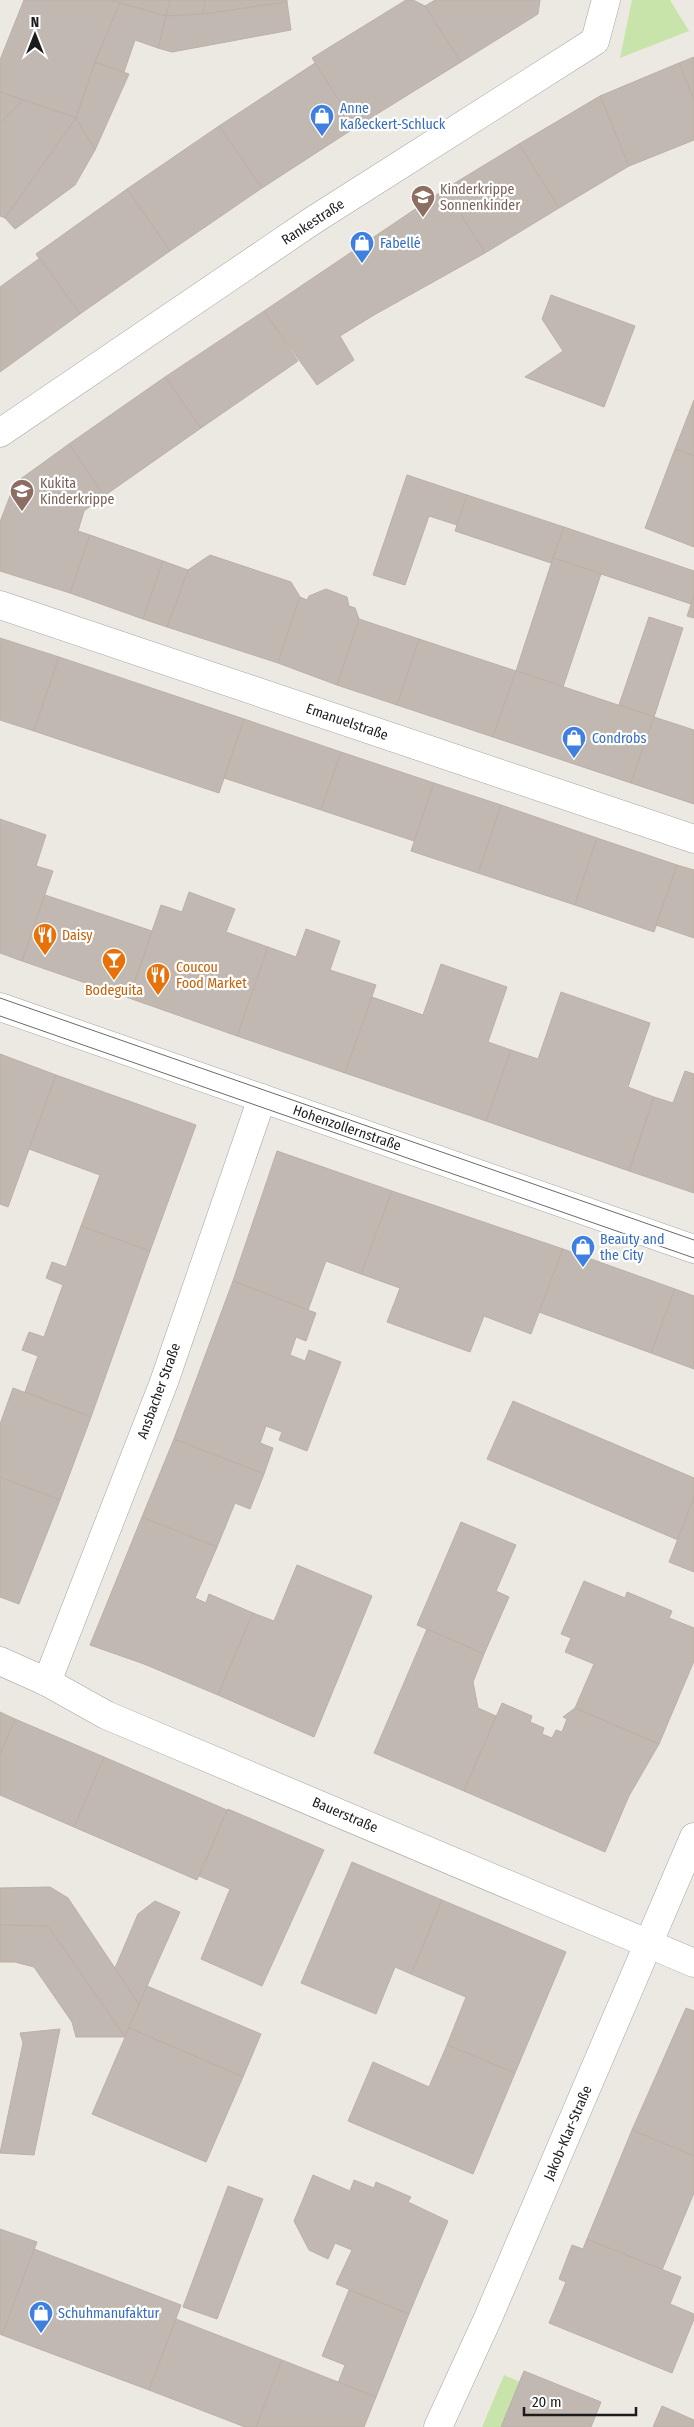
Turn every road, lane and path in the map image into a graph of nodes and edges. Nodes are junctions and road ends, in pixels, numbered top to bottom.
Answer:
1 (606, 0) edge
2 (0, 434) edge
3 (0, 605) edge
4 (694, 839) edge
5 (0, 1007) edge
6 (262, 1098) junction
7 (694, 1249) edge
8 (0, 1661) edge
9 (47, 1682) junction
10 (694, 1837) edge
11 (649, 1943) junction
12 (694, 1963) edge
13 (438, 2427) edge

1 - 2 street, Rankestraße
3 - 4 street, Emanuelstraße
5 - 6 street, Hohenzollernstraße
6 - 7 street, Hohenzollernstraße
6 - 9 street, Ansbacher Straße
8 - 9 street, Bauerstraße
9 - 11 street, Bauerstraße
10 - 11 street, Jakob-Klar-Straße
11 - 12 street, Bauerstraße
11 - 13 street, Jakob-Klar-Straße

